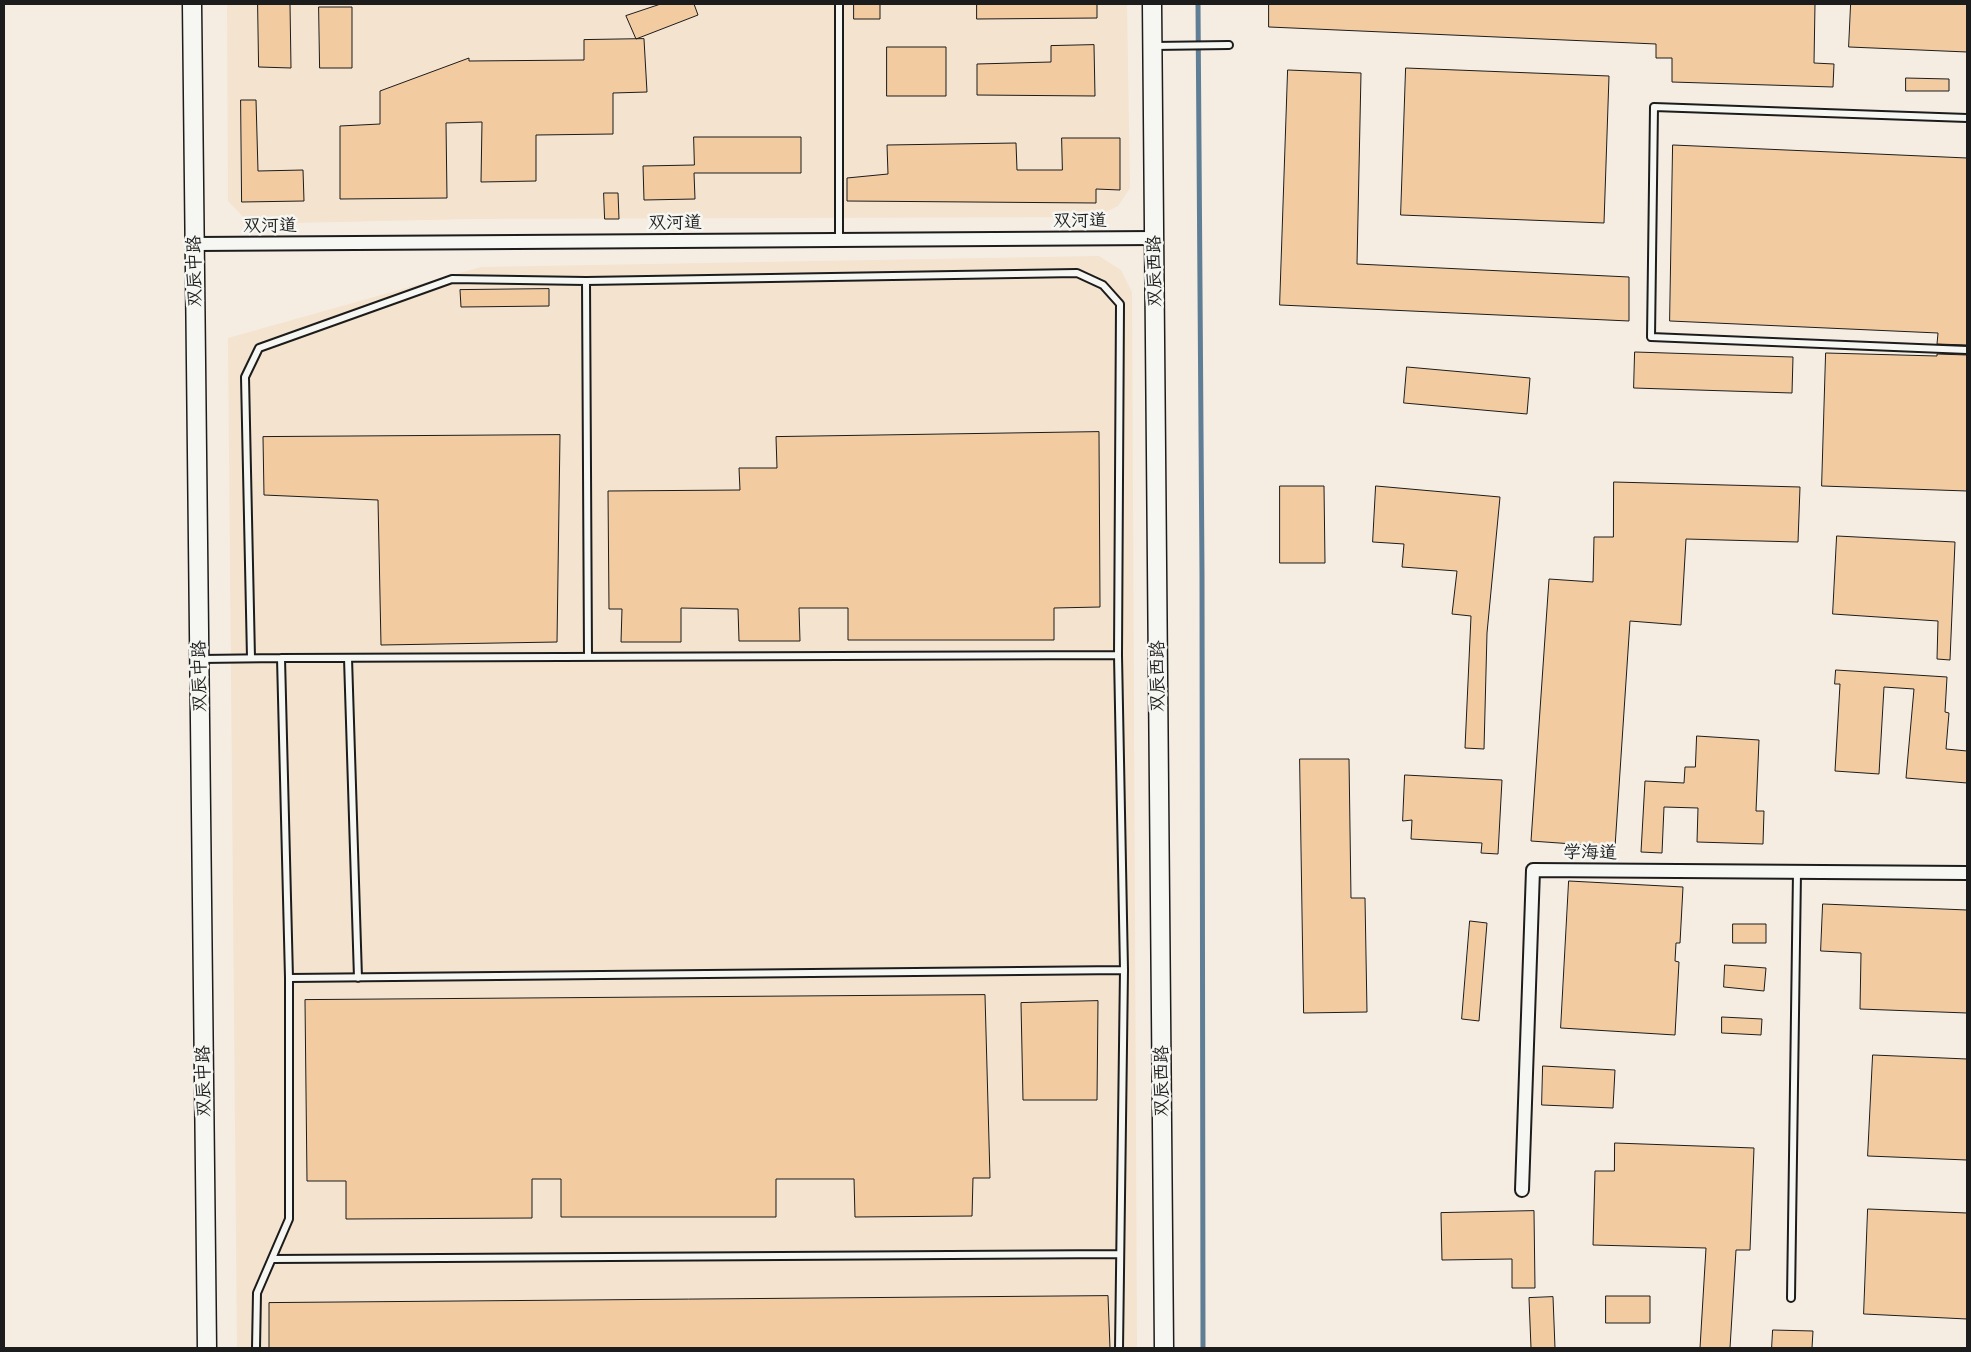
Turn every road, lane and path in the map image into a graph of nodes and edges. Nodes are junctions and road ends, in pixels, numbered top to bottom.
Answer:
1 (192, 4) edge
2 (840, 4) edge
3 (1152, 4) edge
4 (1229, 45) dead end
5 (1152, 46) junction
6 (1967, 118) edge
7 (1155, 238) junction
8 (839, 240) junction
9 (195, 244) junction
10 (586, 281) junction
11 (1967, 350) edge
12 (1118, 655) junction
13 (588, 657) junction
14 (251, 658) junction
15 (282, 658) junction
16 (348, 658) junction
17 (200, 659) junction
18 (1797, 872) junction
19 (1967, 873) edge
20 (1124, 970) junction
21 (289, 978) junction
22 (358, 978) junction
23 (1522, 1190) dead end
24 (1120, 1254) junction
25 (272, 1259) junction
26 (1791, 1298) dead end
27 (207, 1348) edge
28 (256, 1348) edge
29 (1119, 1348) edge
30 (1164, 1348) edge

1 - 9 street, 双辰中路
2 - 8 lane
3 - 5 street, 双辰西路
4 - 5 lane
5 - 7 street, 双辰西路
6 - 11 lane
7 - 8 street, 双河道
7 - 30 street, 双辰西路
8 - 9 street, 双河道
9 - 17 street, 双辰中路
10 - 12 lane
10 - 13 lane
10 - 14 lane
12 - 13 lane
12 - 20 lane
13 - 16 lane
14 - 15 lane
14 - 17 lane
15 - 16 lane
15 - 21 lane
16 - 22 lane
17 - 27 street, 双辰中路
18 - 19 street, 学海道
18 - 23 street, 学海道
18 - 26 lane
20 - 22 lane
20 - 24 lane
21 - 22 lane
21 - 25 lane
24 - 25 lane
24 - 29 lane
25 - 28 lane

